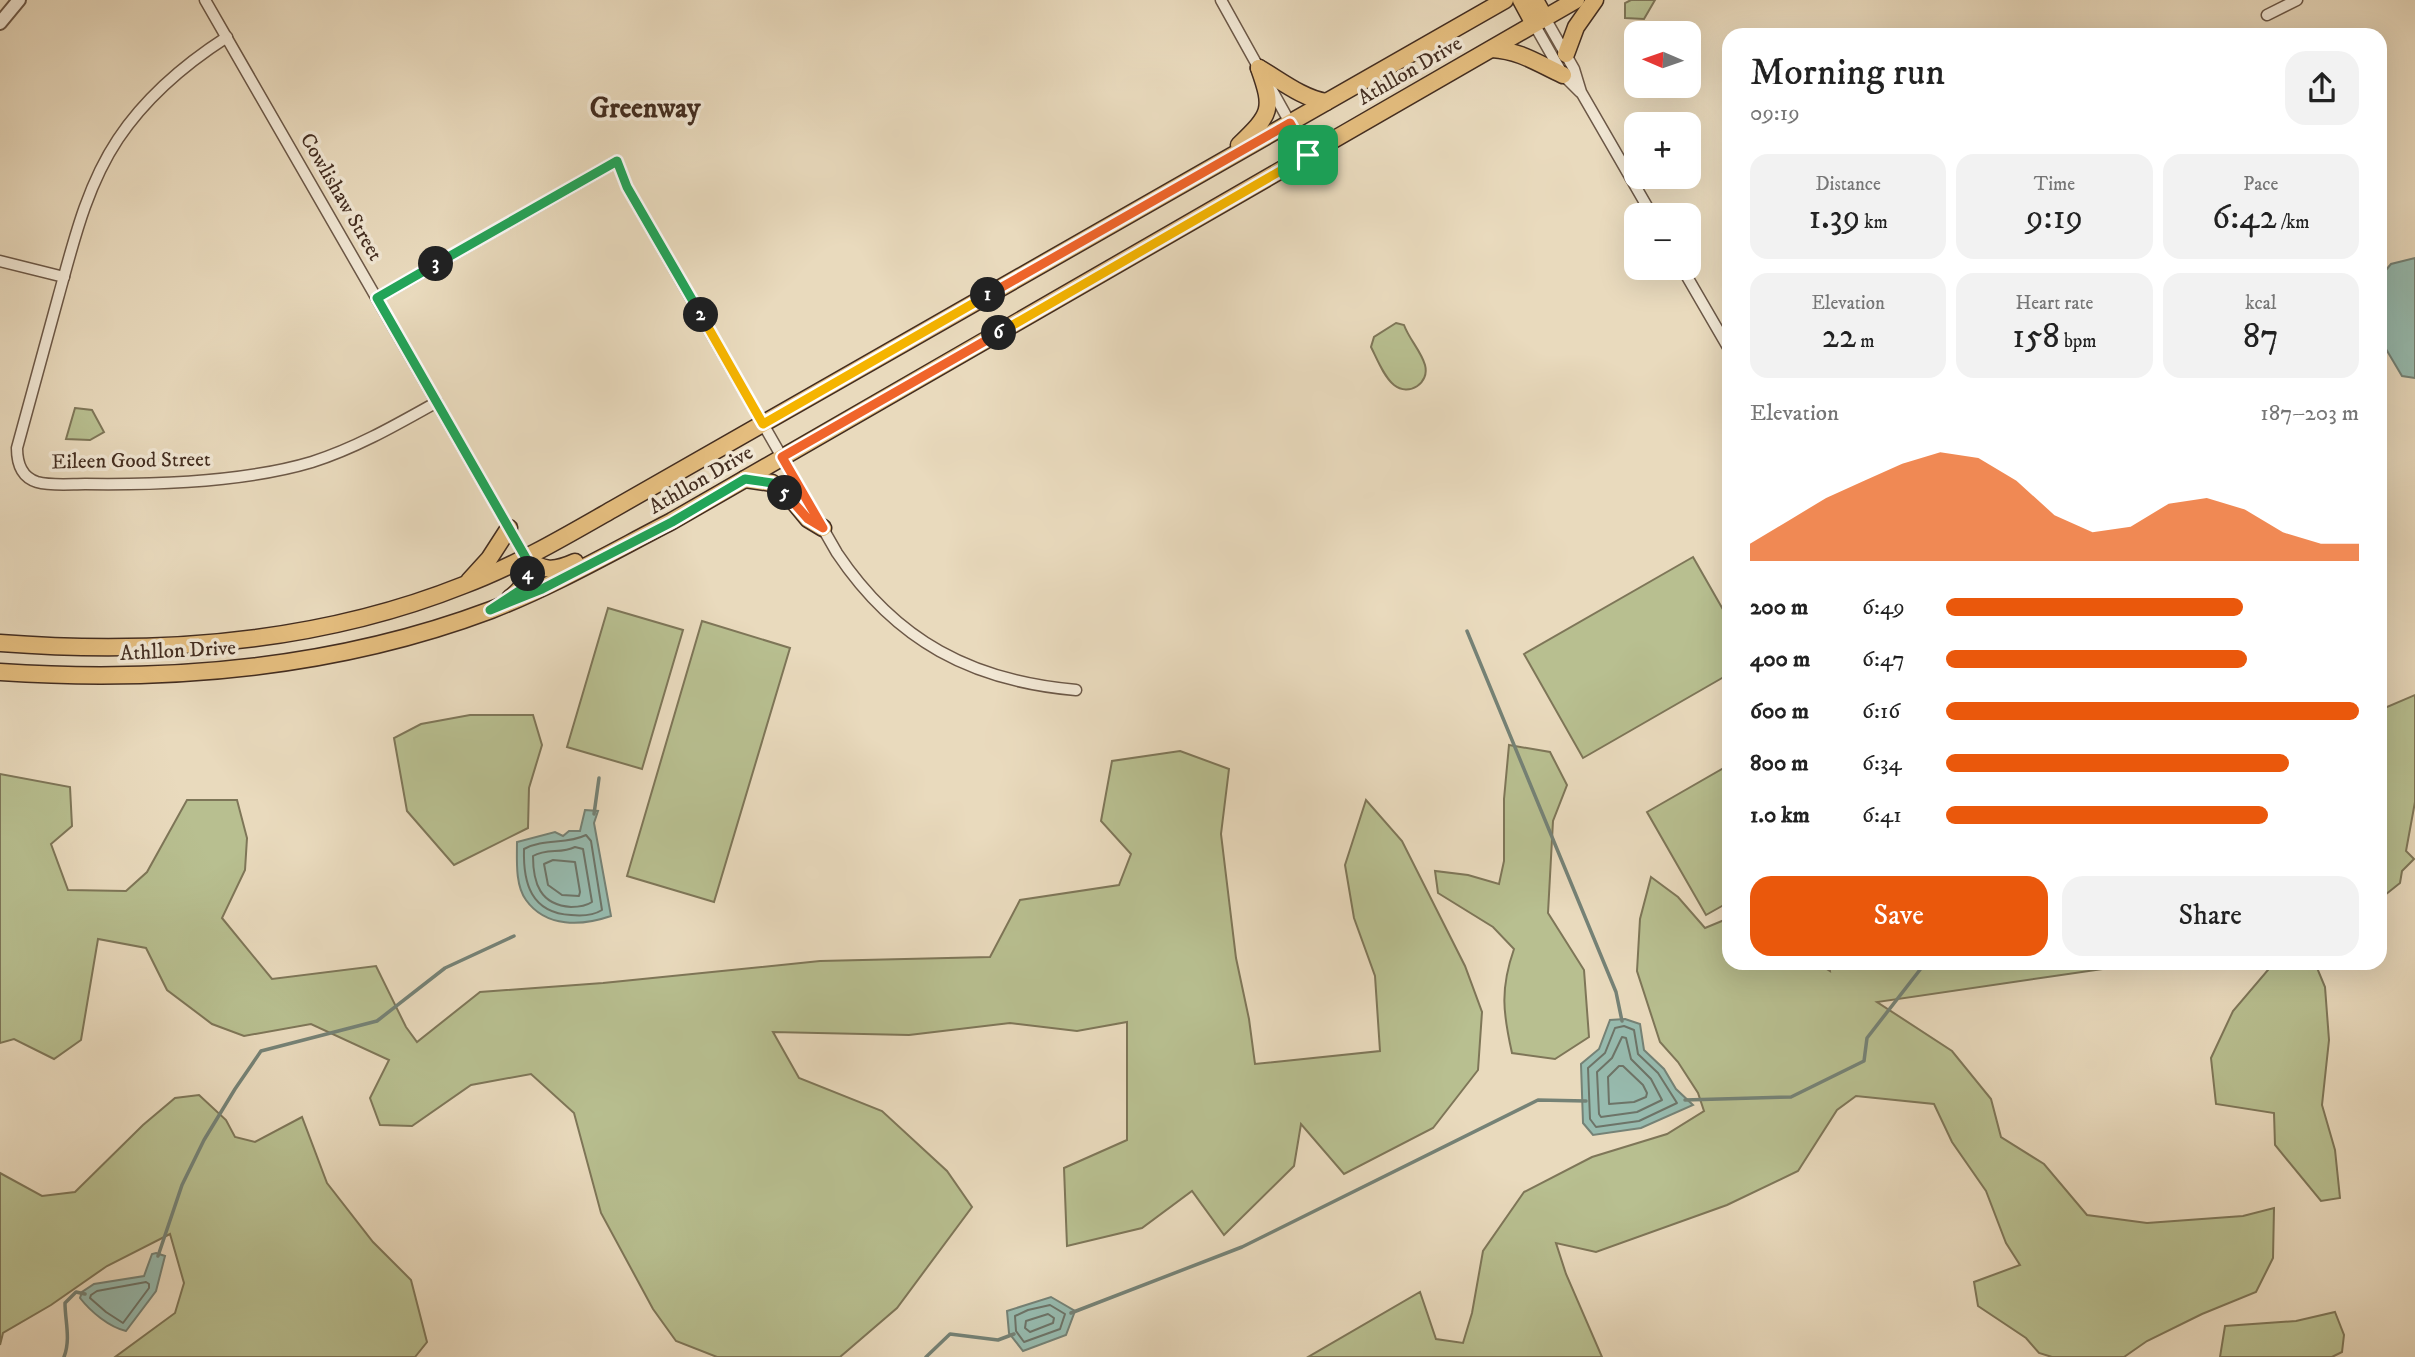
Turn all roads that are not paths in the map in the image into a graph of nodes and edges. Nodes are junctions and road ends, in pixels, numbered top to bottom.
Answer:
1 (19, 0) edge
2 (205, 0) edge
3 (1222, 0) edge
4 (1505, 0) edge
5 (1521, 0) edge
6 (1535, 0) edge
7 (1576, 0) edge
8 (1595, 0) edge
9 (2297, 0) edge
10 (2267, 15) dead end
11 (1539, 21) junction
12 (0, 23) edge
13 (227, 37) junction
14 (1492, 48) junction
15 (1566, 54) junction
16 (1259, 68) junction
17 (1563, 75) junction
18 (1581, 92) junction
19 (1326, 102) junction
20 (1290, 123) junction
21 (1308, 155) junction
22 (1223, 161) junction
23 (1645, 203) edge
24 (0, 261) edge
25 (64, 277) junction
26 (1689, 280) edge
27 (377, 298) junction
28 (1722, 337) edge
29 (437, 402) junction
30 (763, 424) junction
31 (782, 457) junction
32 (745, 479) junction
33 (509, 528) junction
34 (823, 528) junction
35 (632, 542) junction
36 (526, 558) junction
37 (465, 585) junction
38 (490, 610) junction
39 (0, 643) edge
40 (0, 672) edge
41 (1076, 690) dead end

1 - 12 street
2 - 13 street, Cowlishaw Street
3 - 16 street
4 - 19 main road, Athllon Drive
5 - 11 main road
6 - 11 main road
7 - 11 main road, Athllon Drive
8 - 15 main road
9 - 10 street
11 - 14 main road, Athllon Drive
11 - 15 street
11 - 17 street
13 - 25 street, Eileen Good Street
13 - 27 street, Cowlishaw Street
14 - 17 main road
14 - 21 main road, Athllon Drive
15 - 18 street
16 - 19 main road
16 - 20 street
16 - 22 main road
17 - 18 street
18 - 23 street
19 - 20 main road, Athllon Drive
20 - 21 street
20 - 22 main road, Athllon Drive
21 - 31 main road, Athllon Drive
22 - 30 main road, Athllon Drive
24 - 25 street
25 - 29 street, Eileen Good Street
26 - 28 street
27 - 29 street, Cowlishaw Street
27 - 30 street
29 - 33 street, Cowlishaw Street
30 - 31 street
30 - 36 main road, Athllon Drive
31 - 32 main road, Athllon Drive
31 - 34 street
32 - 34 main road
32 - 35 main road, Athllon Drive
33 - 36 street, Cowlishaw Street
33 - 37 main road
34 - 41 street
35 - 36 main road
35 - 38 main road, Athllon Drive
36 - 37 main road, Athllon Drive
36 - 38 main road
37 - 39 main road, Athllon Drive
38 - 40 main road, Athllon Drive

